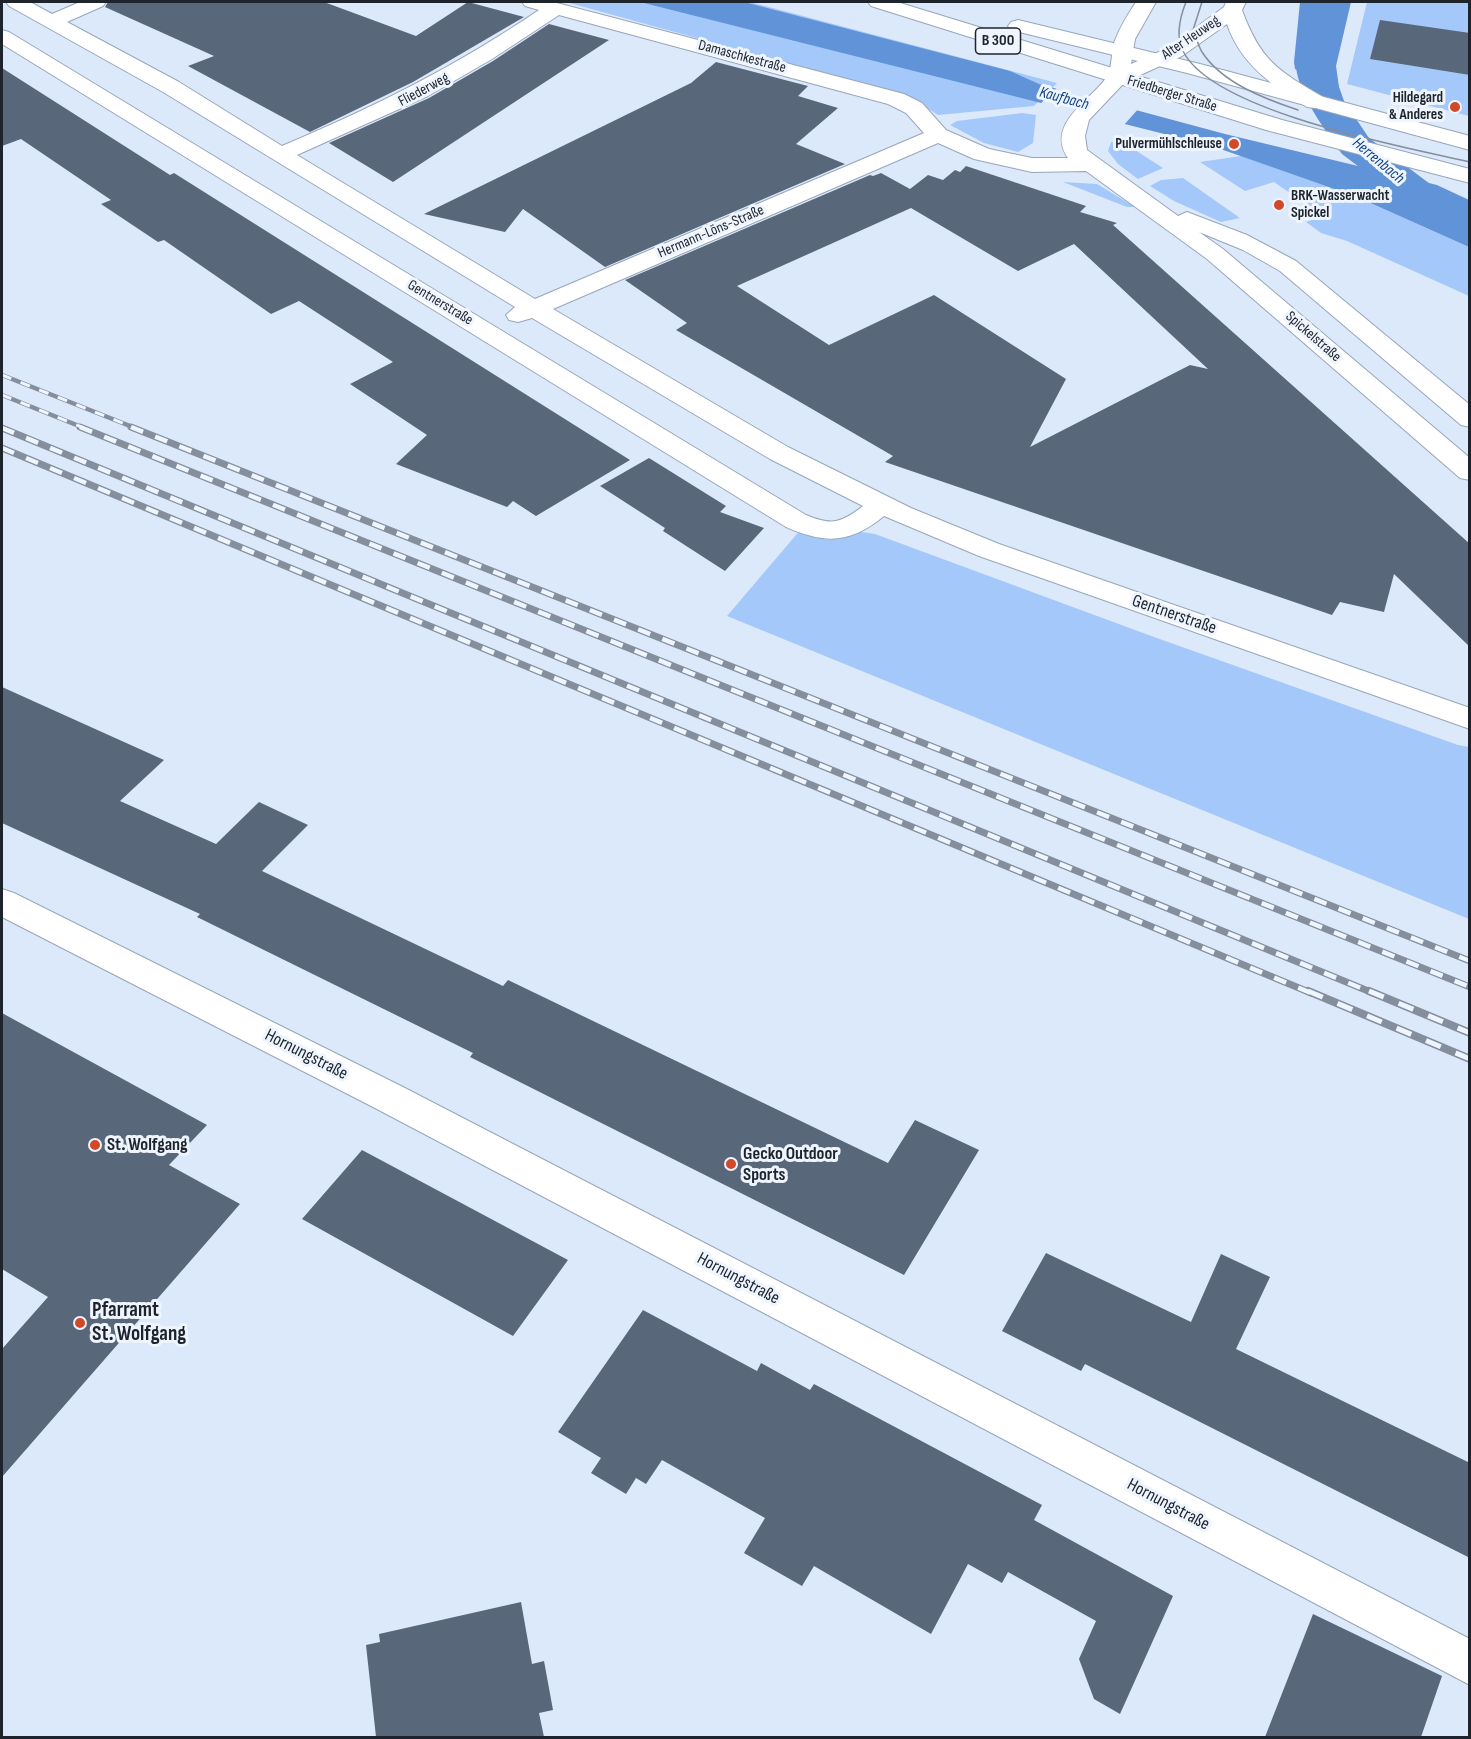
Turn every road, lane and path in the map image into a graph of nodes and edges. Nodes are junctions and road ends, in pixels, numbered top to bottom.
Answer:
1 (15, 2) edge
2 (96, 2) edge
3 (532, 2) edge
4 (878, 2) edge
5 (887, 2) edge
6 (1146, 2) edge
7 (1234, 6) edge
8 (2, 8) edge
9 (556, 8) junction
10 (50, 21) junction
11 (2, 36) edge
12 (1122, 51) junction
13 (1159, 60) junction
14 (1267, 81) junction
15 (1111, 86) junction
16 (938, 135) junction
17 (1470, 143) edge
18 (282, 154) junction
19 (1089, 164) junction
20 (1467, 176) edge
21 (1152, 208) junction
22 (533, 308) junction
23 (485, 330) junction
24 (1470, 419) edge
25 (1470, 472) edge
26 (882, 504) junction
27 (1470, 719) edge
28 (2, 902) edge
29 (1470, 1664) edge

1 - 8 street
1 - 10 street, Gentnerstraße
2 - 10 street
3 - 9 street, Damaschkestraße
4 - 15 street, Friedberger Straße / B 300
5 - 12 street, Friedberger Straße / B 300
6 - 12 street
7 - 13 street, Alter Heuweg
7 - 14 street
9 - 16 street, Damaschkestraße
9 - 18 street, Fliederweg
10 - 18 street, Gentnerstraße
11 - 23 street, Gentnerstraße
12 - 13 street, Friedberger Straße / B 300
12 - 15 street
13 - 14 street, Friedberger Straße / B 300
13 - 15 street, Alter Heuweg
14 - 17 street, Friedberger Straße / B 300
15 - 19 street, Spickelstraße
15 - 20 street, Friedberger Straße
16 - 19 street
16 - 22 street, Hermann-Löns-Straße
18 - 22 street, Gentnerstraße
19 - 21 street, Spickelstraße
21 - 24 street, Spickelstraße
21 - 25 street, Spickelstraße
22 - 23 street, Hermann-Löns-Straße
22 - 26 street, Gentnerstraße
23 - 26 street, Gentnerstraße
26 - 27 street, Gentnerstraße
28 - 29 street, Hornungstraße

